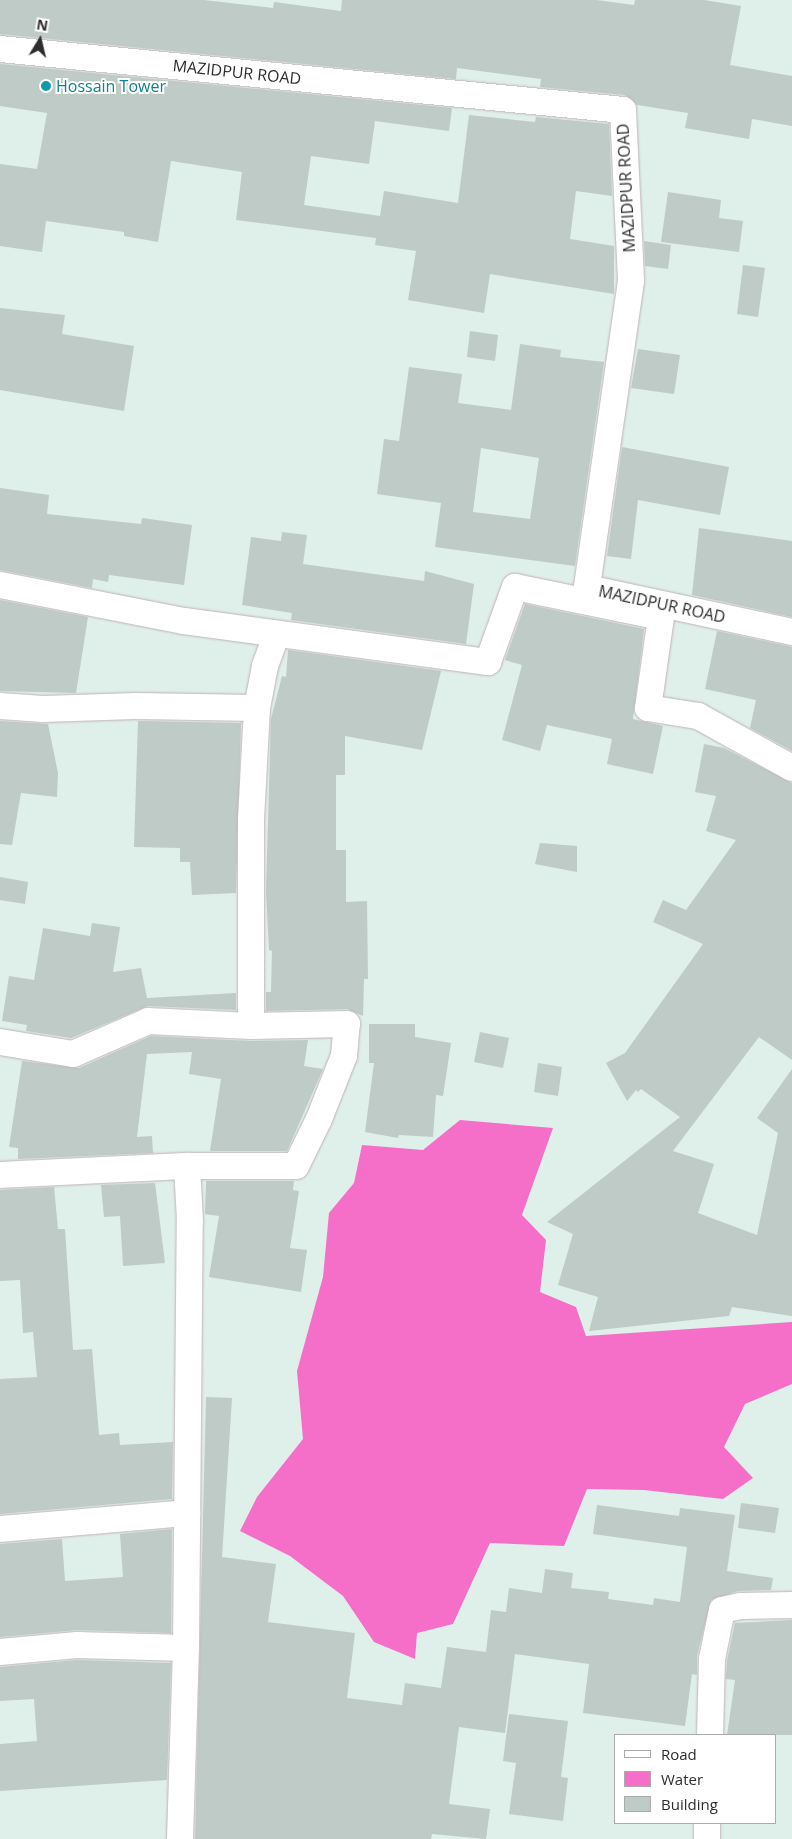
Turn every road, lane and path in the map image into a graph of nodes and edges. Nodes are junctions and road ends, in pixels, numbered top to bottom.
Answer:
1 (0, 48) edge
2 (0, 586) edge
3 (792, 632) edge
4 (276, 635) junction
5 (0, 706) edge
6 (257, 708) junction
7 (792, 768) edge
8 (251, 1026) junction
9 (0, 1042) edge
10 (187, 1166) junction
11 (0, 1175) edge
12 (187, 1513) junction
13 (0, 1529) edge
14 (792, 1605) edge
15 (186, 1648) junction
16 (0, 1652) edge
17 (710, 1734) edge
18 (707, 1824) edge
19 (180, 1839) edge
20 (707, 1839) edge

1 - 3 street, MAZIDPUR ROAD
2 - 4 street
4 - 6 street
4 - 7 street
5 - 6 street
6 - 8 street
8 - 9 street
8 - 10 street
10 - 11 street
10 - 12 street
12 - 13 street
12 - 15 street
14 - 17 street
15 - 16 street
15 - 19 street
18 - 20 street

